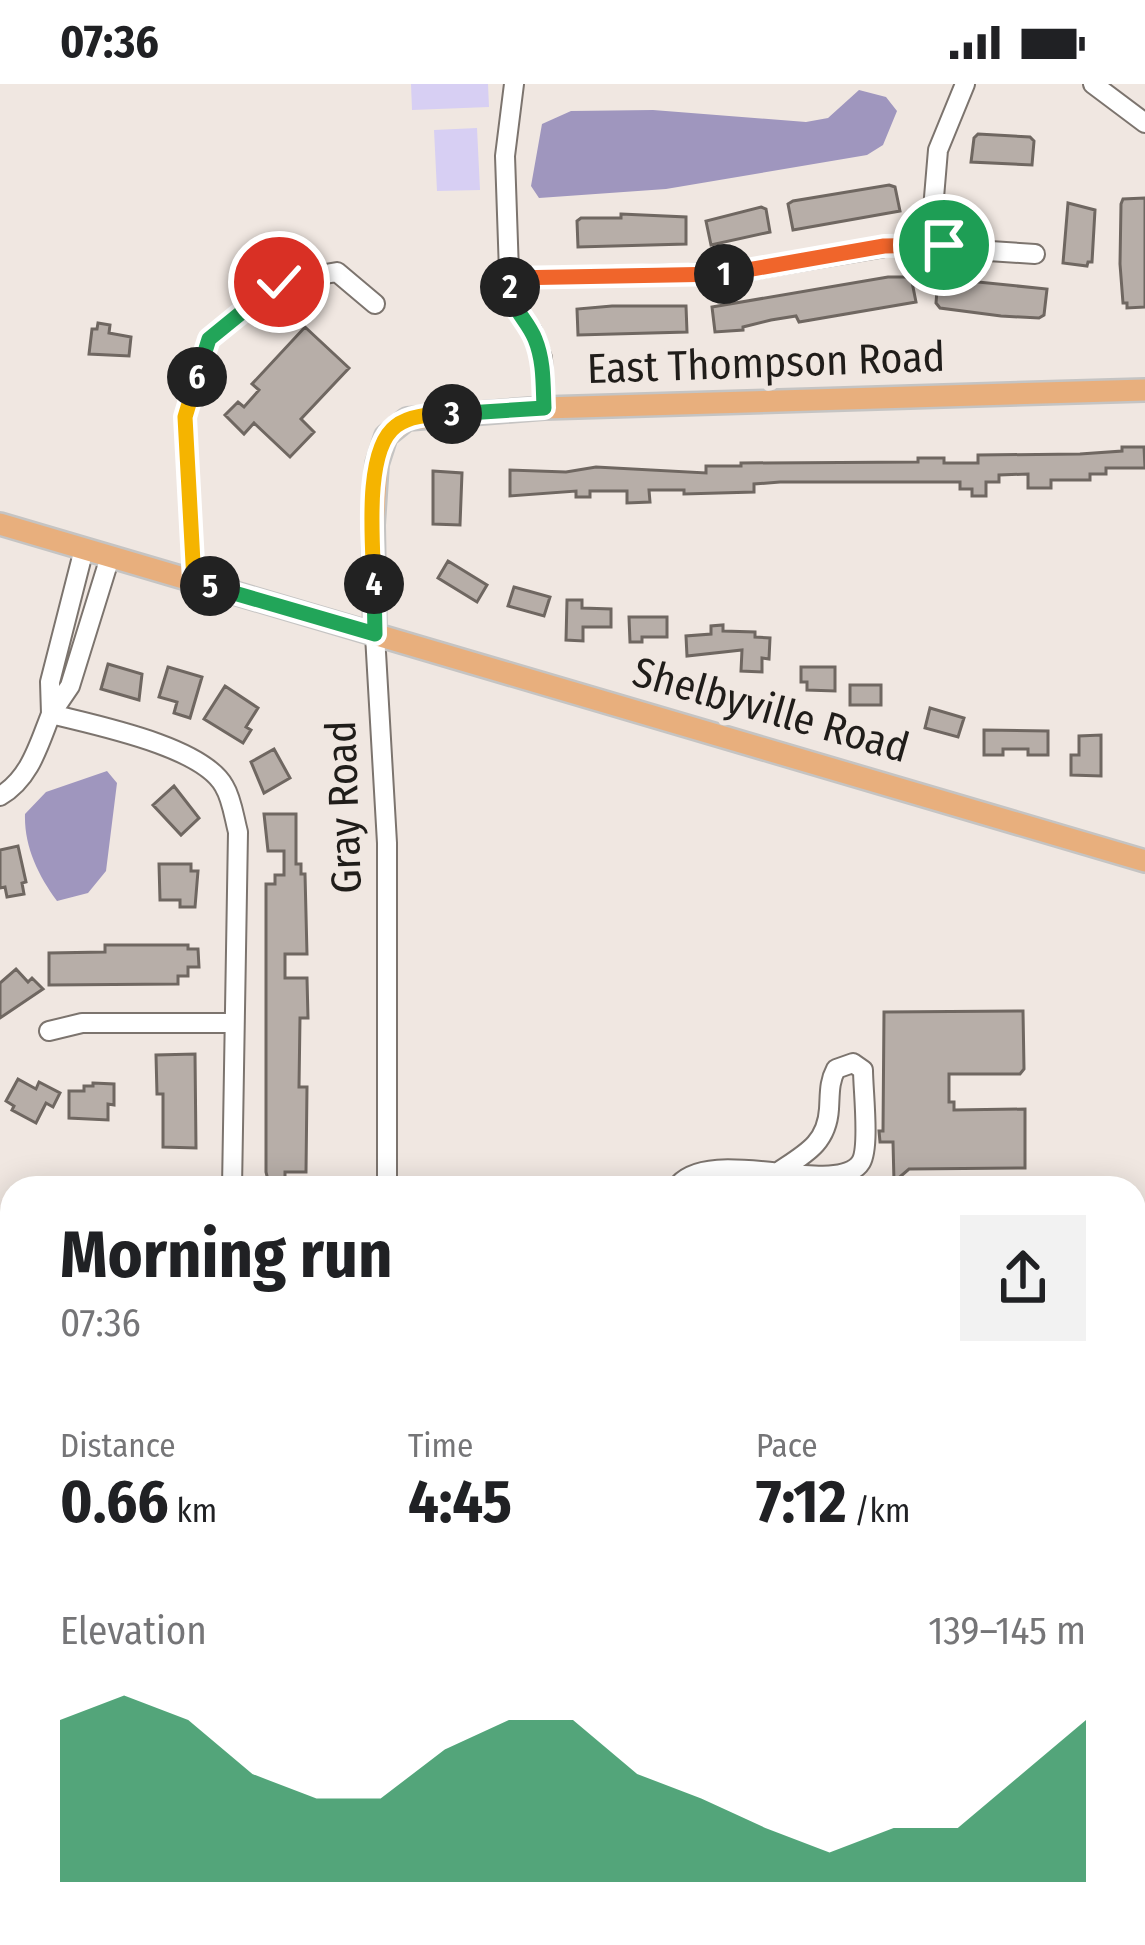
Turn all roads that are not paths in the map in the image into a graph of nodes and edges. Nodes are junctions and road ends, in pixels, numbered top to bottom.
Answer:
1 (514, 84) edge
2 (965, 84) edge
3 (1093, 84) edge
4 (1145, 123) edge
5 (930, 245) junction
6 (1035, 254) dead end
7 (510, 278) junction
8 (375, 304) dead end
9 (1145, 390) edge
10 (544, 408) junction
11 (392, 428) joint
12 (0, 524) edge
13 (84, 549) junction
14 (110, 557) junction
15 (194, 581) junction
16 (375, 634) junction
17 (51, 713) junction
18 (0, 796) edge
19 (1145, 861) edge
20 (234, 1023) junction
21 (49, 1031) dead end
22 (781, 1170) junction
23 (232, 1176) edge
24 (387, 1176) edge
25 (692, 1176) edge
26 (816, 1176) edge
27 (840, 1176) edge

1 - 7 street
2 - 5 street
3 - 4 street
5 - 6 street
5 - 7 street
7 - 10 street
8 - 15 street
9 - 10 main road, East Thompson Road
10 - 11 main road, East Thompson Road
11 - 16 main road, Gray Road
12 - 13 main road
13 - 14 main road
13 - 17 street
14 - 15 main road
14 - 17 street
15 - 16 main road
16 - 19 main road, Shelbyville Road
16 - 24 street, Gray Road
17 - 18 street
17 - 20 street
20 - 21 street
20 - 23 street
22 - 25 street
22 - 26 street
22 - 27 street

